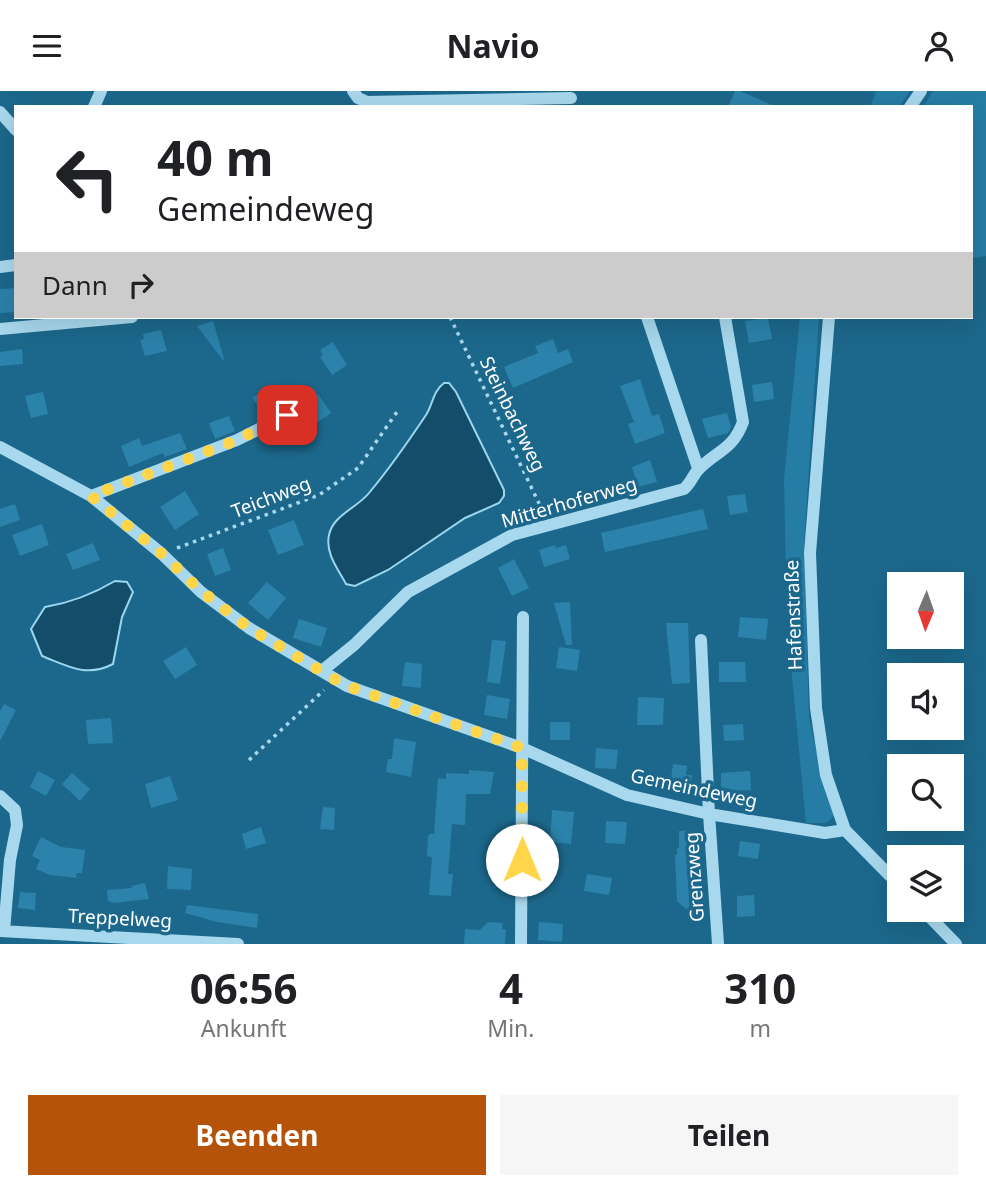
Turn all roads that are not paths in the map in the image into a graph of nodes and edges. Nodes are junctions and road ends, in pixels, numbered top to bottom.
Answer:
1 (353, 91) edge
2 (571, 98) edge
3 (0, 111) edge
4 (14, 128) edge
5 (110, 319) edge
6 (648, 319) edge
7 (725, 319) edge
8 (829, 319) edge
9 (0, 329) edge
10 (287, 415) dead end
11 (0, 447) edge
12 (698, 468) junction
13 (91, 496) junction
14 (523, 617) dead end
15 (701, 640) dead end
16 (323, 670) junction
17 (522, 748) junction
18 (0, 796) edge
19 (709, 814) junction
20 (845, 830) junction
21 (887, 873) edge
22 (935, 922) edge
23 (2, 931) edge
24 (238, 944) edge
25 (521, 944) edge
26 (718, 944) edge
27 (956, 944) edge

1 - 2 street
3 - 4 street
5 - 9 street
6 - 12 street
7 - 12 street, Mitterhoferweg
8 - 20 street, Hafenstraße
10 - 13 street
11 - 13 street, Gemeindeweg
12 - 16 street, Mitterhoferweg
13 - 16 street, Gemeindeweg
14 - 17 street
15 - 19 street, Grenzweg
16 - 17 street, Gemeindeweg
17 - 19 street, Gemeindeweg
17 - 25 street
18 - 23 street
19 - 20 street, Gemeindeweg
19 - 26 street, Grenzweg
20 - 21 street, Hafenstraße
22 - 27 street
23 - 24 street, Treppelweg

